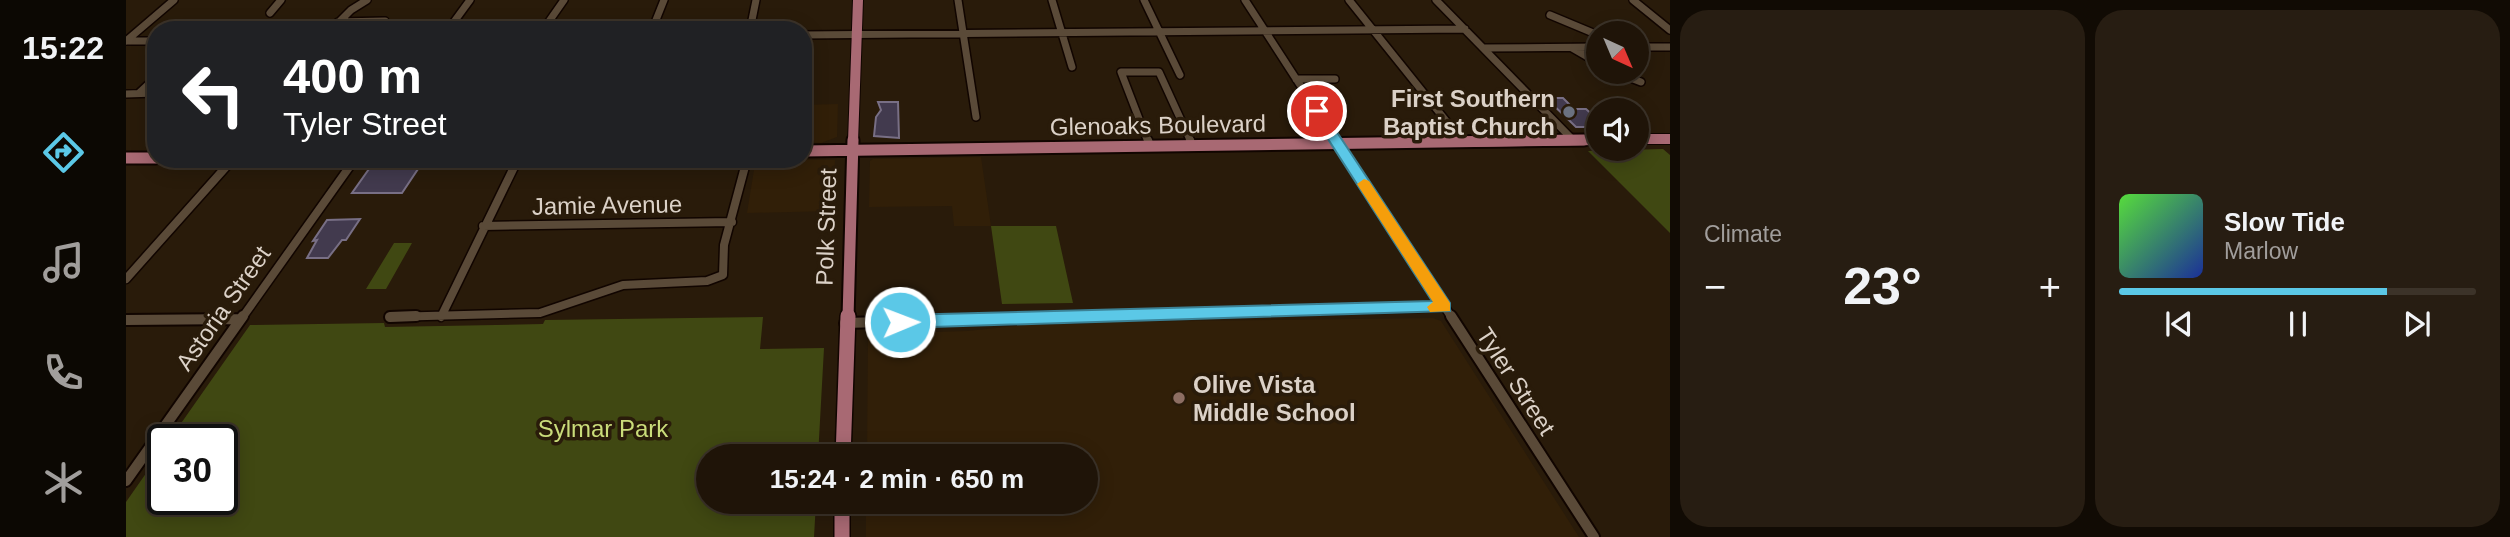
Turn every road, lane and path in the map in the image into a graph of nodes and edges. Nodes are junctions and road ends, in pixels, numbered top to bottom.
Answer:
1 (174, 0) edge
2 (281, 0) edge
3 (367, 0) edge
4 (470, 0) edge
5 (564, 0) edge
6 (664, 0) edge
7 (756, 0) edge
8 (858, 0) edge
9 (958, 0) edge
10 (1052, 0) edge
11 (1144, 0) edge
12 (1245, 0) edge
13 (1349, 0) edge
14 (1436, 0) edge
15 (1633, 0) edge
16 (270, 13) dead end
17 (1550, 15) dead end
18 (149, 21) edge
19 (339, 21) edge
20 (455, 21) edge
21 (548, 21) edge
22 (656, 21) edge
23 (752, 21) edge
24 (147, 23) edge
25 (1465, 29) junction
26 (1374, 30) junction
27 (1586, 30) edge
28 (1670, 30) edge
29 (1265, 31) junction
30 (963, 33) junction
31 (1062, 33) junction
32 (1160, 33) junction
33 (812, 35) edge
34 (857, 35) junction
35 (126, 41) edge
36 (147, 41) edge
37 (1586, 47) edge
38 (1649, 47) edge
39 (1670, 47) edge
40 (1483, 48) junction
41 (1572, 48) junction
42 (1586, 56) edge
43 (1072, 67) dead end
44 (1180, 75) dead end
45 (1296, 79) junction
46 (1335, 79) dead end
47 (147, 86) edge
48 (139, 93) junction
49 (147, 93) edge
50 (126, 94) edge
51 (976, 117) dead end
52 (1670, 138) edge
53 (1649, 139) edge
54 (1573, 140) junction
55 (1586, 140) edge
56 (1463, 142) junction
57 (1192, 145) junction
58 (1338, 145) junction
59 (1150, 146) junction
60 (852, 150) junction
61 (812, 151) edge
62 (126, 158) edge
63 (147, 158) edge
64 (225, 168) edge
65 (349, 168) edge
66 (513, 168) edge
67 (745, 168) edge
68 (732, 222) junction
69 (483, 226) junction
70 (126, 279) edge
71 (1444, 307) junction
72 (390, 317) dead end
73 (441, 317) junction
74 (126, 320) edge
75 (240, 320) junction
76 (845, 323) junction
77 (843, 444) edge
78 (126, 481) edge
79 (842, 514) edge
80 (842, 537) edge
81 (1594, 537) edge

1 - 18 street
2 - 16 street
3 - 19 street
4 - 20 street
5 - 21 street
6 - 22 street
7 - 23 street
8 - 34 main road, Polk Street
9 - 30 street
10 - 31 street
11 - 32 street
12 - 29 street, Tyler Street
13 - 26 street
14 - 25 street
15 - 28 street
17 - 27 street
24 - 35 street
25 - 26 street
25 - 40 street
26 - 29 street
26 - 56 street
29 - 32 street
29 - 45 street, Tyler Street
30 - 31 street
30 - 34 street
30 - 51 street
31 - 32 street
31 - 43 street
32 - 44 street
33 - 34 street
34 - 60 main road, Polk Street
35 - 36 street
37 - 41 street
38 - 39 street
40 - 41 street
40 - 54 street
41 - 42 street
45 - 46 street
45 - 58 street, Tyler Street
47 - 48 street
48 - 49 street
48 - 50 street
52 - 53 main road
54 - 55 main road, Glenoaks Boulevard
54 - 56 main road, Glenoaks Boulevard
56 - 58 main road, Glenoaks Boulevard
57 - 58 main road, Glenoaks Boulevard
57 - 59 main road, Glenoaks Boulevard
57 - 59 street
58 - 71 street, Tyler Street
59 - 60 main road, Glenoaks Boulevard
60 - 61 main road, Glenoaks Boulevard
60 - 76 main road, Polk Street
62 - 63 main road
64 - 70 street
65 - 75 street, Astoria Street
66 - 69 street
67 - 68 street
68 - 69 street, Jamie Avenue
68 - 73 street
69 - 73 street
71 - 76 street
71 - 81 street, Tyler Street
72 - 73 street
74 - 75 street
75 - 78 street, Astoria Street
76 - 77 main road, Polk Street
79 - 80 main road

